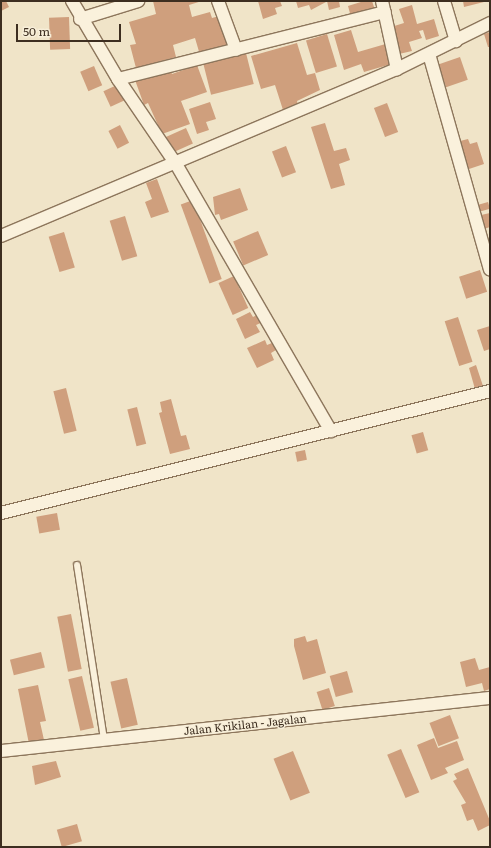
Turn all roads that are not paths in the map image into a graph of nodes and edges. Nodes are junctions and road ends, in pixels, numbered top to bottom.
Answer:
1 (72, 1) edge
2 (138, 1) edge
3 (218, 1) edge
4 (444, 1) edge
5 (384, 6) edge
6 (80, 19) junction
7 (490, 23) edge
8 (456, 41) junction
9 (236, 50) junction
10 (429, 54) junction
11 (397, 69) junction
12 (118, 79) junction
13 (176, 164) junction
14 (1, 236) edge
15 (490, 270) edge
16 (490, 391) edge
17 (331, 431) junction
18 (1, 513) edge
19 (77, 565) dead end
20 (490, 698) edge
21 (104, 740) junction
22 (1, 751) edge

1 - 6 street
2 - 6 street
3 - 9 street
4 - 8 street
5 - 9 street
5 - 11 street
6 - 12 street
7 - 8 street
8 - 10 street
9 - 12 street
10 - 11 street
10 - 15 street
11 - 13 street
12 - 13 street
13 - 14 street
13 - 17 street
16 - 17 street
17 - 18 street
19 - 21 lane
20 - 21 street, Jalan Krikilan - Jagalan
21 - 22 street, Jalan Krikilan - Jagalan

